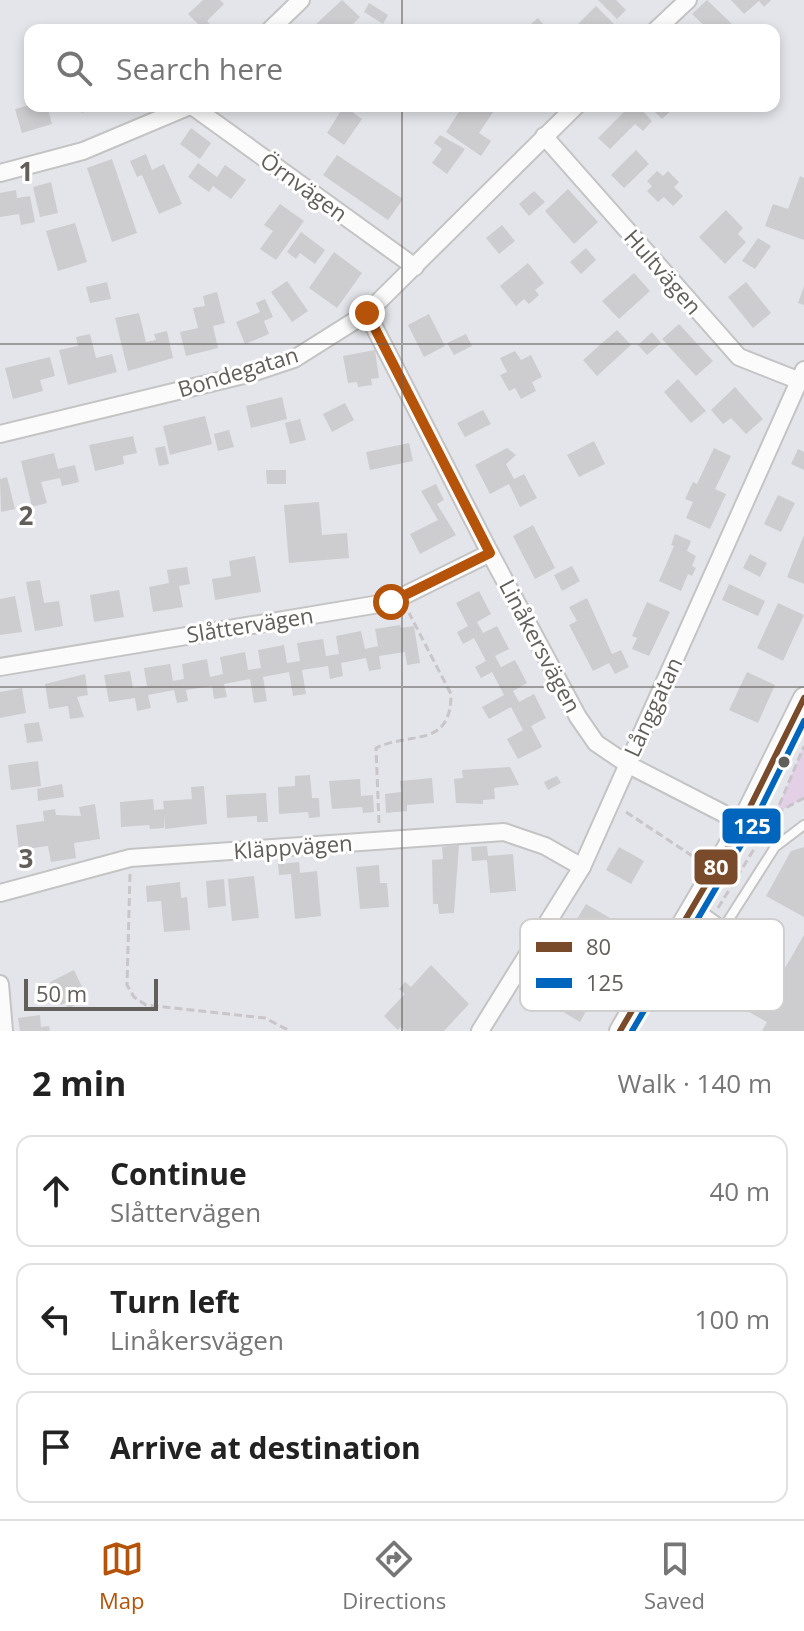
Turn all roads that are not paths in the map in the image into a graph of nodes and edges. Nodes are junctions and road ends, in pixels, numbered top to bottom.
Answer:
1 (301, 0) edge
2 (688, 0) edge
3 (276, 24) edge
4 (662, 24) edge
5 (177, 112) edge
6 (199, 112) edge
7 (570, 112) edge
8 (544, 136) junction
9 (0, 173) edge
10 (415, 267) junction
11 (367, 313) junction
12 (802, 376) edge
13 (0, 434) edge
14 (490, 553) junction
15 (0, 667) edge
16 (804, 698) edge
17 (627, 764) junction
18 (742, 823) junction
19 (804, 825) edge
20 (582, 867) junction
21 (0, 893) edge
22 (695, 906) junction
23 (550, 919) edge
24 (687, 919) edge
25 (713, 919) edge
26 (729, 919) edge
27 (520, 967) edge
28 (0, 984) edge
29 (632, 1011) edge
30 (4, 1031) edge
31 (480, 1031) edge
32 (620, 1031) edge

1 - 3 street
2 - 4 street
5 - 9 street
6 - 10 street, Örnvägen
7 - 8 street, Bondegatan
8 - 10 street, Bondegatan
8 - 12 street, Hultvägen
10 - 11 street, Bondegatan
11 - 13 street, Bondegatan
11 - 14 street, Linåkersvägen
12 - 17 street, Långgatan
14 - 15 street, Slåttervägen
14 - 17 street, Linåkersvägen
16 - 18 street
17 - 18 street, Linåkersvägen
17 - 20 street, Långgatan
18 - 22 street
19 - 26 lane
20 - 21 street, Kläppvägen
20 - 23 street, Långgatan
22 - 24 street
22 - 25 lane
27 - 31 street, Långgatan
28 - 30 street
29 - 32 street

